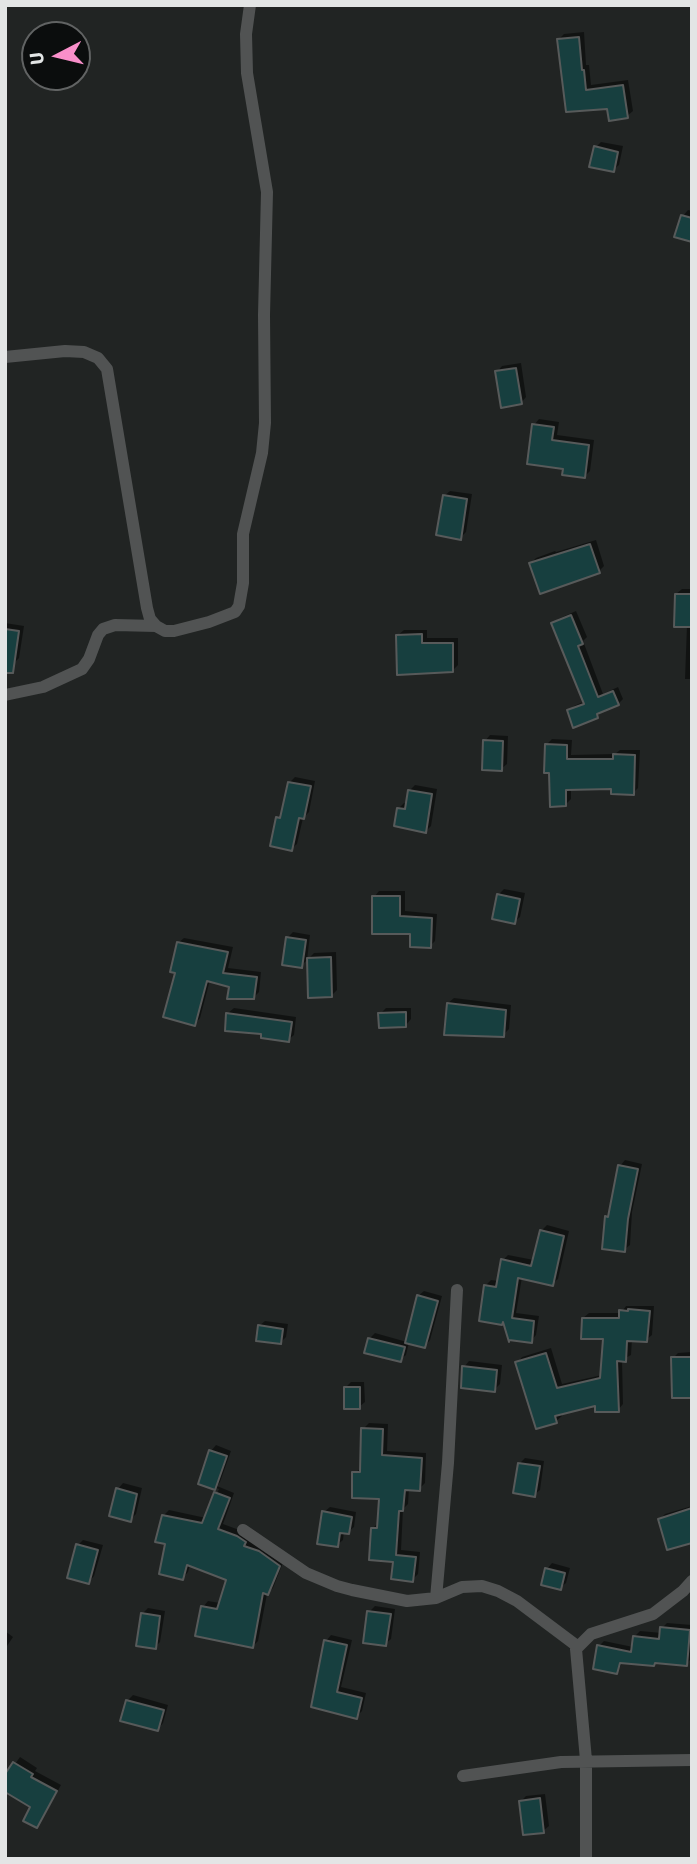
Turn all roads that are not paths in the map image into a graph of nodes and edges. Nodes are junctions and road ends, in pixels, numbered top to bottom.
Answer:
1 (250, 5) edge
2 (5, 357) edge
3 (156, 626) junction
4 (5, 695) edge
5 (457, 1290) dead end
6 (243, 1531) dead end
7 (692, 1581) edge
8 (436, 1598) junction
9 (577, 1646) junction
10 (586, 1760) junction
11 (692, 1760) edge
12 (463, 1776) dead end
13 (586, 1859) edge

1 - 3 street
2 - 3 street
3 - 4 street
5 - 8 street
6 - 8 street
7 - 9 street
8 - 9 street
9 - 10 street
10 - 11 street
10 - 12 street
10 - 13 street

